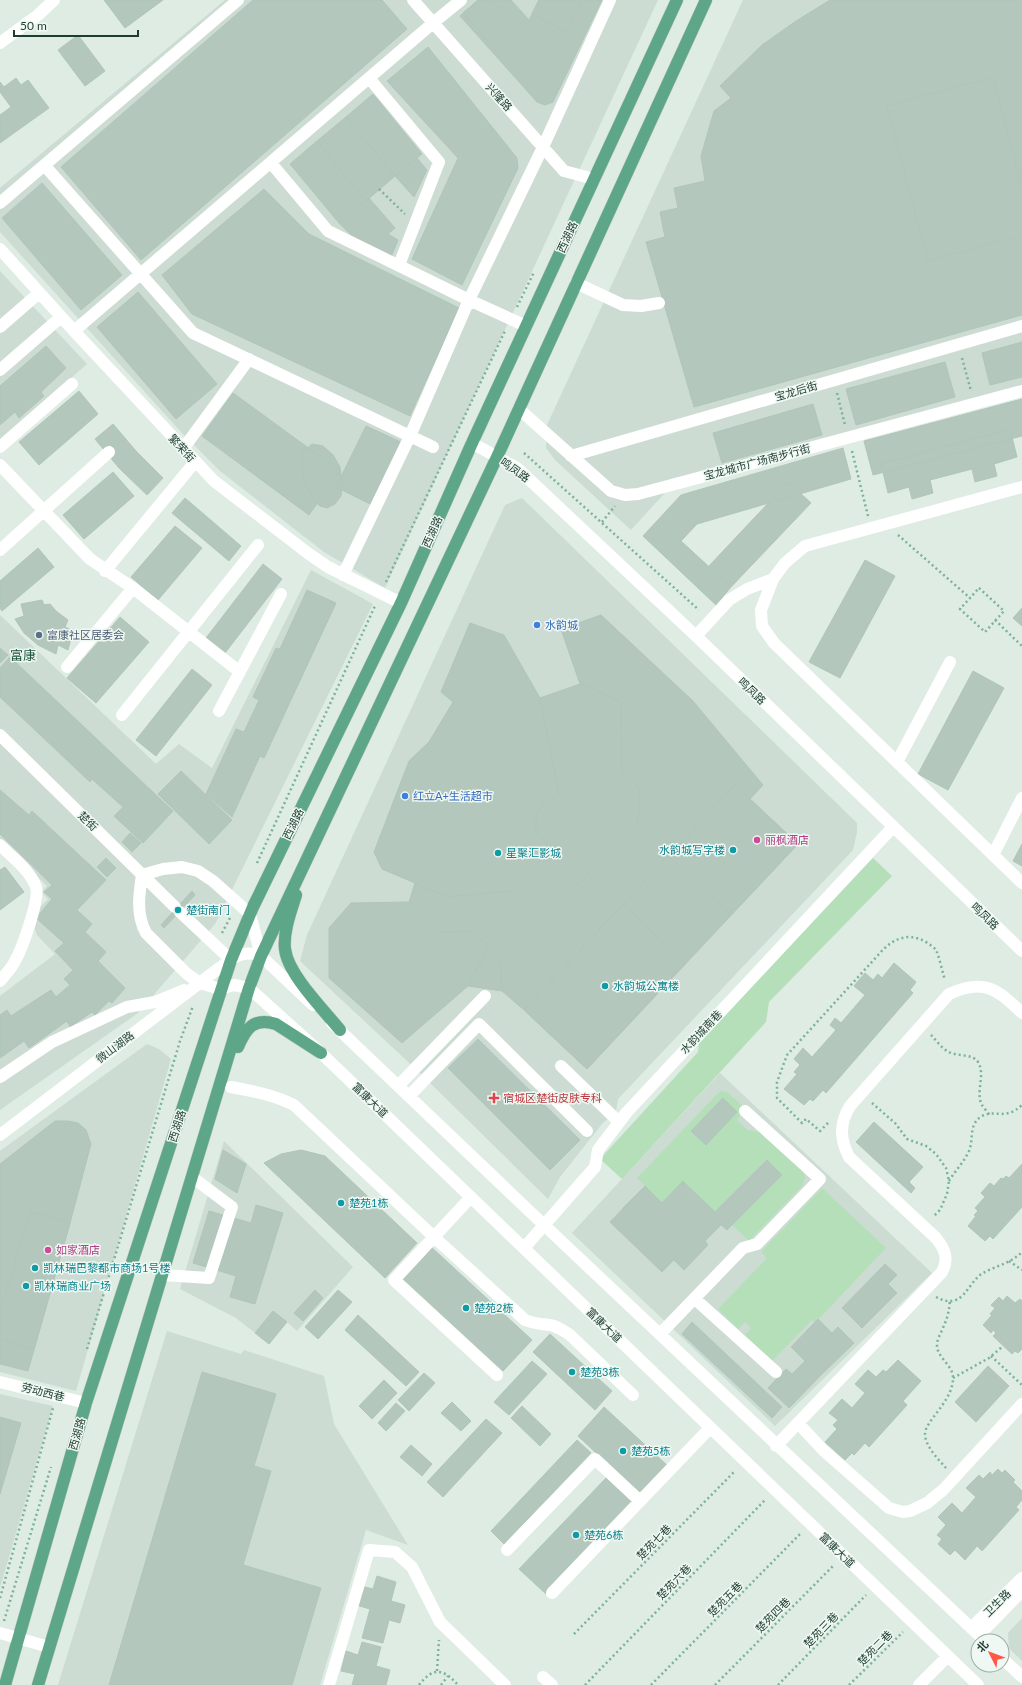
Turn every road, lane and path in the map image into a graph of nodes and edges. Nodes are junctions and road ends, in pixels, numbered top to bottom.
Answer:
1 (54, 0) edge
2 (238, 0) edge
3 (413, 0) edge
4 (461, 0) edge
5 (610, 0) edge
6 (677, 0) edge
7 (706, 0) edge
8 (433, 23) junction
9 (0, 43) edge
10 (369, 78) junction
11 (543, 147) junction
12 (271, 163) junction
13 (45, 166) junction
14 (594, 179) junction
15 (380, 189) dead end
16 (0, 203) edge
17 (416, 222) junction
18 (0, 249) edge
19 (399, 266) junction
20 (535, 269) dead end
21 (142, 274) junction
22 (576, 283) junction
23 (39, 293) junction
24 (469, 300) junction
25 (658, 303) dead end
26 (61, 317) junction
27 (511, 319) junction
28 (526, 326) junction
29 (1022, 326) edge
30 (0, 327) edge
31 (74, 331) junction
32 (959, 344) junction
33 (248, 360) junction
34 (0, 370) edge
35 (834, 380) junction
36 (72, 384) dead end
37 (1022, 391) edge
38 (974, 404) junction
39 (519, 409) junction
40 (410, 436) junction
41 (849, 437) junction
42 (472, 443) junction
43 (433, 447) dead end
44 (0, 448) edge
45 (184, 449) junction
46 (109, 452) dead end
47 (524, 453) dead end
48 (571, 456) junction
49 (497, 457) junction
50 (195, 462) junction
51 (0, 464) edge
52 (1022, 487) edge
53 (625, 495) junction
54 (44, 511) junction
55 (602, 522) junction
56 (886, 524) junction
57 (871, 528) junction
58 (258, 545) dead end
59 (0, 550) edge
60 (105, 571) junction
61 (342, 575) junction
62 (773, 579) junction
63 (133, 588) junction
64 (381, 593) junction
65 (281, 594) dead end
66 (970, 598) junction
67 (400, 603) junction
68 (700, 610) dead end
69 (995, 620) junction
70 (189, 632) junction
71 (696, 636) junction
72 (1022, 646) edge
73 (950, 662) dead end
74 (67, 667) dead end
75 (240, 672) junction
76 (219, 711) dead end
77 (122, 715) dead end
78 (0, 735) edge
79 (897, 762) junction
80 (1022, 798) edge
81 (893, 827) junction
82 (0, 845) edge
83 (993, 854) junction
84 (306, 860) junction
85 (256, 864) dead end
86 (142, 875) junction
87 (1022, 883) edge
88 (238, 902) junction
89 (250, 914) junction
90 (216, 946) junction
91 (1022, 951) edge
92 (261, 956) junction
93 (231, 960) junction
94 (0, 981) edge
95 (200, 983) junction
96 (250, 988) junction
97 (220, 989) junction
98 (949, 994) junction
99 (485, 996) dead end
100 (193, 1006) dead end
101 (1022, 1012) edge
102 (922, 1025) junction
103 (340, 1030) junction
104 (321, 1052) junction
105 (561, 1066) dead end
106 (0, 1076) edge
107 (398, 1086) junction
108 (231, 1087) dead end
109 (861, 1093) junction
110 (409, 1096) junction
111 (1022, 1105) edge
112 (213, 1108) junction
113 (746, 1111) dead end
114 (990, 1115) junction
115 (619, 1122) junction
116 (587, 1132) dead end
117 (0, 1135) edge
118 (841, 1135) junction
119 (192, 1177) junction
120 (949, 1181) junction
121 (471, 1197) junction
122 (544, 1225) junction
123 (925, 1227) junction
124 (434, 1237) junction
125 (524, 1248) junction
126 (1022, 1252) edge
127 (1009, 1261) junction
128 (1022, 1270) edge
129 (162, 1276) junction
130 (926, 1289) junction
131 (695, 1298) junction
132 (950, 1301) junction
133 (660, 1334) junction
134 (1002, 1347) dead end
135 (86, 1354) dead end
136 (991, 1356) junction
137 (776, 1372) dead end
138 (497, 1375) dead end
139 (953, 1378) junction
140 (0, 1382) edge
141 (1022, 1385) edge
142 (633, 1395) dead end
143 (56, 1396) junction
144 (86, 1403) junction
145 (1022, 1404) edge
146 (798, 1423) junction
147 (710, 1428) junction
148 (776, 1446) junction
149 (53, 1460) dead end
150 (745, 1461) junction
151 (954, 1478) junction
152 (774, 1490) junction
153 (640, 1501) junction
154 (810, 1524) junction
155 (507, 1550) dead end
156 (843, 1556) junction
157 (1022, 1578) edge
158 (875, 1586) junction
159 (1022, 1591) edge
160 (552, 1593) dead end
161 (0, 1598) edge
162 (440, 1622) junction
163 (912, 1622) junction
164 (0, 1633) edge
165 (976, 1633) edge
166 (980, 1633) edge
167 (980, 1633) edge
168 (574, 1634) dead end
169 (18, 1638) junction
170 (49, 1647) junction
171 (948, 1656) junction
172 (1010, 1666) edge
173 (437, 1671) junction
174 (448, 1676) junction
175 (543, 1676) dead end
176 (1022, 1677) edge
177 (5, 1685) edge
178 (38, 1685) edge
179 (329, 1685) edge
180 (419, 1685) edge
181 (442, 1685) edge
182 (458, 1685) edge
183 (506, 1685) edge
184 (552, 1685) edge
185 (585, 1685) edge
186 (651, 1685) edge
187 (714, 1685) edge
188 (778, 1685) edge
189 (849, 1685) edge
190 (919, 1685) edge
191 (978, 1685) edge

1 - 9 street
2 - 13 street
3 - 8 street, 兴隆路
4 - 8 street
5 - 11 street
6 - 14 main road, 西湖路
7 - 22 main road
8 - 10 street
8 - 11 street, 兴隆路
10 - 12 street
10 - 17 street
11 - 14 street, 兴隆路
11 - 24 street
12 - 19 street
12 - 21 street
13 - 16 street
13 - 21 street
14 - 28 main road, 西湖路
15 - 17 path
17 - 19 street
18 - 23 street, 繁荣街
19 - 24 street
20 - 27 path
21 - 31 street
21 - 33 street
22 - 25 street
22 - 39 main road
23 - 26 street, 繁荣街
23 - 30 street
24 - 27 street
24 - 40 street
26 - 31 street, 繁荣街
26 - 34 street
27 - 28 street
27 - 64 path
28 - 42 main road, 西湖路
29 - 32 street, 宝龙后街
31 - 45 street, 繁荣街
32 - 35 street, 宝龙后街
32 - 38 path
33 - 40 street
33 - 45 street
35 - 41 path
35 - 48 street, 宝龙后街
36 - 44 street
37 - 38 street, 宝龙城市广场南步行街
38 - 41 street, 宝龙城市广场南步行街
39 - 48 street
39 - 49 main road
40 - 43 street
40 - 61 street
41 - 53 street, 宝龙城市广场南步行街
41 - 57 path
42 - 49 street, 鸣凤路
42 - 67 main road, 西湖路
45 - 50 street, 繁荣街
46 - 54 street
47 - 55 path
48 - 53 street
49 - 71 street, 鸣凤路
49 - 84 main road
50 - 60 street
50 - 61 street, 繁荣街
51 - 54 street
52 - 56 street
53 - 55 path
54 - 59 street
54 - 60 street
55 - 68 path
56 - 57 street
56 - 66 path
57 - 62 street
58 - 70 street
60 - 63 street
61 - 64 street, 繁荣街
62 - 71 street
62 - 79 street
63 - 70 street
63 - 74 street
64 - 67 street, 繁荣街
64 - 85 path
65 - 75 street
66 - 69 path
66 - 69 path
67 - 89 main road, 西湖路
69 - 72 path
70 - 75 street
70 - 77 street
71 - 81 street, 鸣凤路
73 - 79 street
75 - 76 street
78 - 86 street, 楚街
79 - 83 street
80 - 83 street
81 - 91 street, 鸣凤路
81 - 115 street, 水韵城南巷
82 - 94 street
83 - 87 street
84 - 92 main road
84 - 103 main road
86 - 88 street
86 - 90 street, 楚街
86 - 95 street
88 - 89 street
88 - 90 path
89 - 92 street
89 - 93 main road, 西湖路
90 - 93 street, 楚街
92 - 93 street
92 - 96 main road
92 - 103 street
93 - 95 street, 微山湖路
93 - 97 main road, 西湖路
95 - 97 street
95 - 106 street
95 - 117 street, 微山湖路
96 - 97 street
96 - 104 street, 富康大道
96 - 112 main road
97 - 144 main road, 西湖路
98 - 101 street
98 - 102 street
98 - 118 path
99 - 107 street
100 - 135 path
102 - 109 street
102 - 114 path
103 - 107 street
104 - 112 main road
104 - 121 street, 富康大道
105 - 115 street
107 - 110 street
108 - 124 street
109 - 118 street
109 - 120 path
110 - 116 street
110 - 122 street
111 - 114 path
112 - 119 main road
113 - 131 street
114 - 120 path
115 - 122 street, 水韵城南巷
118 - 123 street
119 - 129 main road
119 - 129 street
120 - 123 path
121 - 124 street
121 - 125 street, 富康大道
122 - 125 street, 水韵城南巷
122 - 133 street
123 - 130 street
124 - 138 street
124 - 142 street
125 - 147 street, 富康大道
126 - 127 path
127 - 128 path
127 - 132 path
129 - 170 main road
130 - 132 path
130 - 146 street
131 - 133 street
131 - 137 street
132 - 139 path
133 - 148 street
134 - 136 path
136 - 139 path
136 - 141 path
139 - 151 path
140 - 143 street, 劳动西巷
143 - 144 street, 劳动西巷
143 - 161 path
144 - 169 main road, 西湖路
145 - 151 street
146 - 148 street
146 - 151 street
147 - 150 street, 富康大道
147 - 153 street
148 - 165 street
149 - 164 path
150 - 152 street, 富康大道
150 - 168 path, 楚苑七巷
152 - 154 street, 富康大道
152 - 185 path, 楚苑六巷
153 - 155 street
153 - 160 street
154 - 156 street, 富康大道
154 - 186 path, 楚苑五巷
156 - 158 street, 富康大道
156 - 187 path, 楚苑四巷
157 - 166 street, 卫生路
158 - 163 street, 富康大道
158 - 188 path, 楚苑三巷
159 - 167 street, 卫生路
162 - 173 path
162 - 179 street
162 - 183 street
163 - 171 street, 富康大道
163 - 189 path, 楚苑二巷
164 - 169 street
169 - 170 street
169 - 177 main road, 西湖路
170 - 178 main road
171 - 190 street
171 - 191 street, 富康大道
172 - 176 street
173 - 174 path
173 - 180 path
174 - 181 path
174 - 182 path
175 - 184 street

